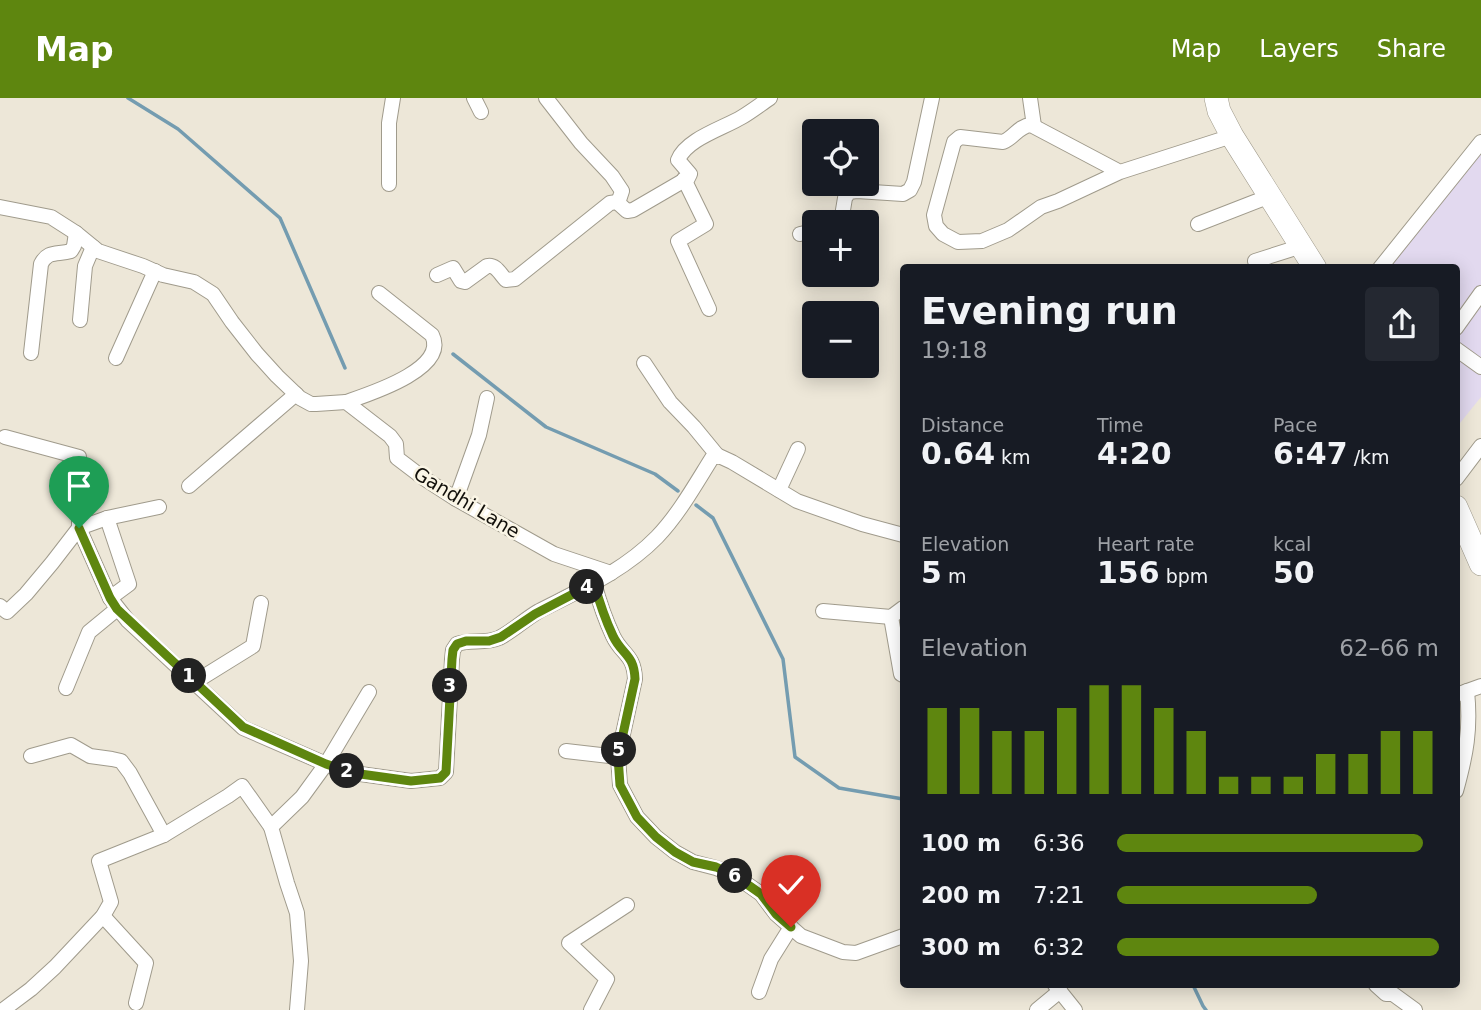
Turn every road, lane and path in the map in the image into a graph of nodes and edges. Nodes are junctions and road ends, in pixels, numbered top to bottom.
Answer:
1 (393, 98) edge
2 (474, 98) edge
3 (546, 98) edge
4 (770, 98) edge
5 (932, 98) edge
6 (1030, 98) edge
7 (1216, 98) edge
8 (481, 112) dead end
9 (1034, 126) junction
10 (1231, 136) junction
11 (1481, 142) edge
12 (1120, 172) junction
13 (684, 179) junction
14 (389, 184) dead end
15 (1270, 196) junction
16 (618, 203) junction
17 (0, 207) edge
18 (843, 210) edge
19 (1198, 224) dead end
20 (76, 233) junction
21 (1301, 246) junction
22 (93, 247) junction
23 (1255, 261) dead end
24 (1312, 264) edge
25 (1383, 264) edge
26 (155, 271) junction
27 (437, 275) dead end
28 (379, 293) dead end
29 (1481, 293) edge
30 (709, 309) dead end
31 (80, 320) dead end
32 (1460, 322) edge
33 (1460, 352) edge
34 (31, 353) dead end
35 (116, 358) dead end
36 (644, 363) dead end
37 (1481, 367) edge
38 (296, 394) junction
39 (486, 398) dead end
40 (346, 402) junction
41 (5, 437) dead end
42 (1481, 446) edge
43 (798, 449) dead end
44 (717, 455) junction
45 (1460, 474) edge
46 (189, 486) dead end
47 (779, 490) junction
48 (456, 499) junction
49 (159, 507) dead end
50 (1460, 516) edge
51 (107, 518) junction
52 (79, 528) junction
53 (900, 534) edge
54 (1481, 564) edge
55 (611, 573) junction
56 (594, 583) junction
57 (113, 603) junction
58 (261, 603) dead end
59 (0, 606) edge
60 (823, 611) dead end
61 (897, 612) edge
62 (900, 658) edge
63 (195, 682) junction
64 (1481, 685) edge
65 (66, 688) dead end
66 (369, 692) dead end
67 (1461, 693) edge
68 (566, 751) dead end
69 (31, 756) dead end
70 (618, 757) junction
71 (326, 764) junction
72 (1460, 776) edge
73 (271, 827) junction
74 (163, 835) junction
75 (627, 905) dead end
76 (103, 916) junction
77 (791, 927) junction
78 (900, 937) edge
79 (1057, 988) edge
80 (1379, 988) edge
81 (759, 992) dead end
82 (136, 1003) dead end
83 (3, 1010) edge
84 (297, 1010) edge
85 (591, 1010) edge
86 (1037, 1010) edge
87 (1075, 1010) edge
88 (1415, 1010) edge

1 - 14 street
2 - 8 street
3 - 16 street
4 - 13 street
5 - 18 street
6 - 9 street
7 - 10 main road
9 - 12 street
9 - 12 street
10 - 12 street
10 - 15 main road
11 - 25 street
13 - 16 street
13 - 30 street
15 - 19 street
15 - 21 main road
16 - 27 street
17 - 20 street
20 - 22 street
20 - 34 street
21 - 23 street
21 - 24 main road
22 - 26 street
22 - 31 street
26 - 35 street
26 - 38 street
28 - 40 street
29 - 32 street
33 - 37 street
36 - 44 street
38 - 40 street
38 - 46 street
39 - 48 street
40 - 48 street, Gandhi Lane
41 - 52 street
42 - 45 street
43 - 47 street
44 - 47 street
44 - 55 street
47 - 53 street
48 - 55 street, Gandhi Lane
49 - 51 street
50 - 54 main road
51 - 52 street
51 - 57 street
52 - 57 street
52 - 59 street
55 - 56 street
56 - 70 street
56 - 71 street
57 - 63 street
57 - 65 street
58 - 63 street
60 - 61 street
61 - 62 street
63 - 71 street
64 - 67 street
66 - 71 street
67 - 72 street
68 - 70 street
69 - 74 street
70 - 77 street
71 - 73 street
73 - 74 street
73 - 84 street
74 - 76 street
75 - 85 street
76 - 82 street
76 - 83 street
77 - 78 street
77 - 81 street
79 - 86 street
79 - 87 street
80 - 88 street

